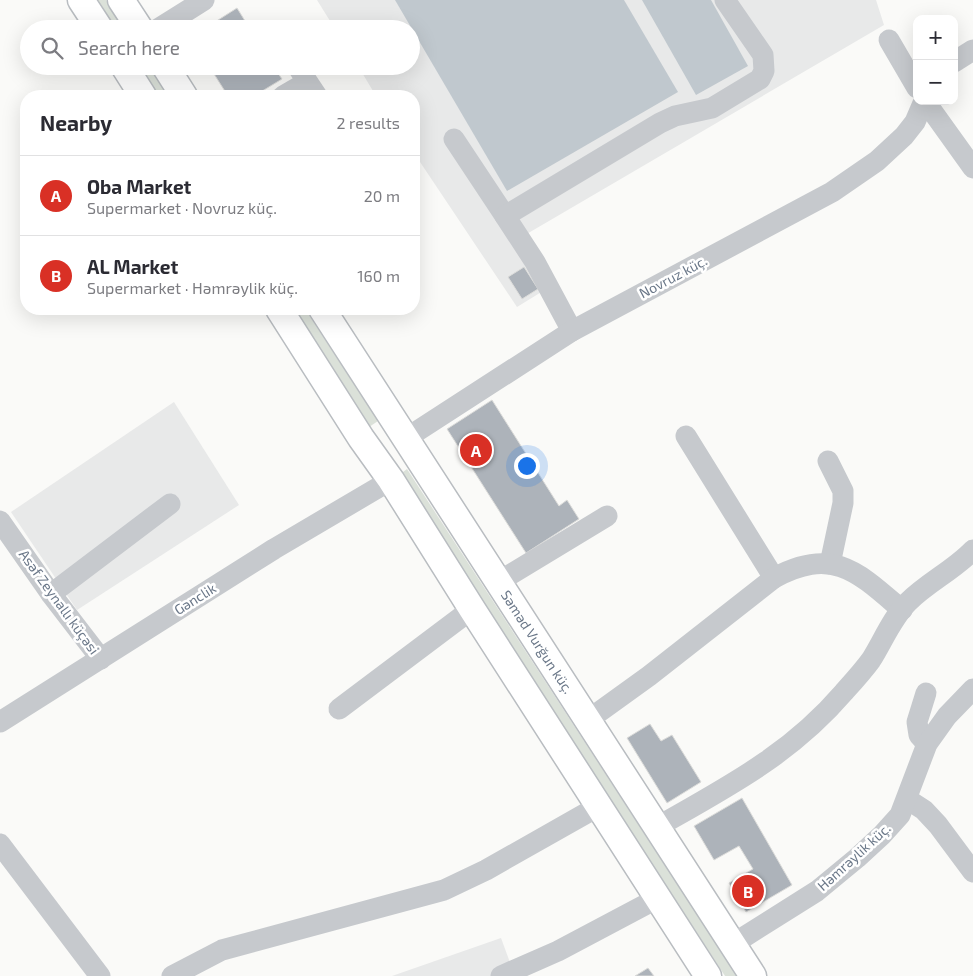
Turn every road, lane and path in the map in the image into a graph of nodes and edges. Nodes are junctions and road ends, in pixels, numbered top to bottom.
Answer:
1 (81, 0) edge
2 (121, 0) edge
3 (204, 0) edge
4 (725, 0) edge
5 (94, 20) edge
6 (134, 20) edge
7 (172, 20) edge
8 (889, 40) dead end
9 (973, 50) edge
10 (957, 60) edge
11 (130, 75) edge
12 (171, 75) edge
13 (307, 81) edge
14 (913, 81) edge
15 (139, 90) edge
16 (180, 90) edge
17 (293, 90) edge
18 (923, 105) edge
19 (928, 105) edge
20 (454, 139) dead end
21 (973, 168) edge
22 (505, 216) junction
23 (283, 315) edge
24 (326, 315) edge
25 (572, 332) junction
26 (686, 436) dead end
27 (405, 439) junction
28 (828, 461) dead end
29 (391, 480) junction
30 (170, 504) dead end
31 (607, 516) dead end
32 (0, 521) edge
33 (973, 550) edge
34 (830, 564) junction
35 (774, 578) junction
36 (498, 582) junction
37 (51, 594) junction
38 (472, 609) junction
39 (902, 610) junction
40 (101, 659) junction
41 (973, 688) edge
42 (926, 693) dead end
43 (339, 708) dead end
44 (588, 720) junction
45 (0, 722) edge
46 (927, 744) junction
47 (907, 799) junction
48 (598, 806) junction
49 (657, 827) junction
50 (0, 844) edge
51 (973, 872) edge
52 (658, 898) junction
53 (733, 944) junction
54 (100, 976) edge
55 (172, 976) edge
56 (501, 976) edge
57 (708, 976) edge
58 (753, 976) edge

1 - 5 main road
2 - 6 main road
3 - 7 street
4 - 22 street
8 - 14 street
9 - 10 street
11 - 15 main road
12 - 16 main road
13 - 17 street
18 - 25 street, Novruz küç.
19 - 21 street
20 - 22 street
22 - 25 street
23 - 29 main road
24 - 27 main road, Səməd Vurğun küç.
25 - 27 street, Novruz küç.
26 - 35 street
27 - 29 main road
27 - 36 main road, Səməd Vurğun küç.
28 - 34 street
29 - 38 main road
29 - 40 street, Gənclik
30 - 37 street
31 - 36 street
32 - 37 street, Asəf Zeynallı küçəsi
33 - 39 street
34 - 35 street
34 - 39 street
35 - 44 street
36 - 44 main road, Səməd Vurğun küç.
37 - 40 street, Asəf Zeynallı küçəsi
38 - 43 street
38 - 48 main road
39 - 49 street
40 - 45 street, Gənclik
41 - 46 street, Həmrəylik küç.
42 - 46 street
44 - 49 main road, Səməd Vurğun küç.
46 - 47 street, Həmrəylik küç.
47 - 51 street
47 - 53 street, Həmrəylik küç.
48 - 52 main road
48 - 55 street
49 - 53 main road, Səməd Vurğun küç.
50 - 54 street
52 - 56 street
52 - 57 main road
53 - 58 main road, Səməd Vurğun küç.

